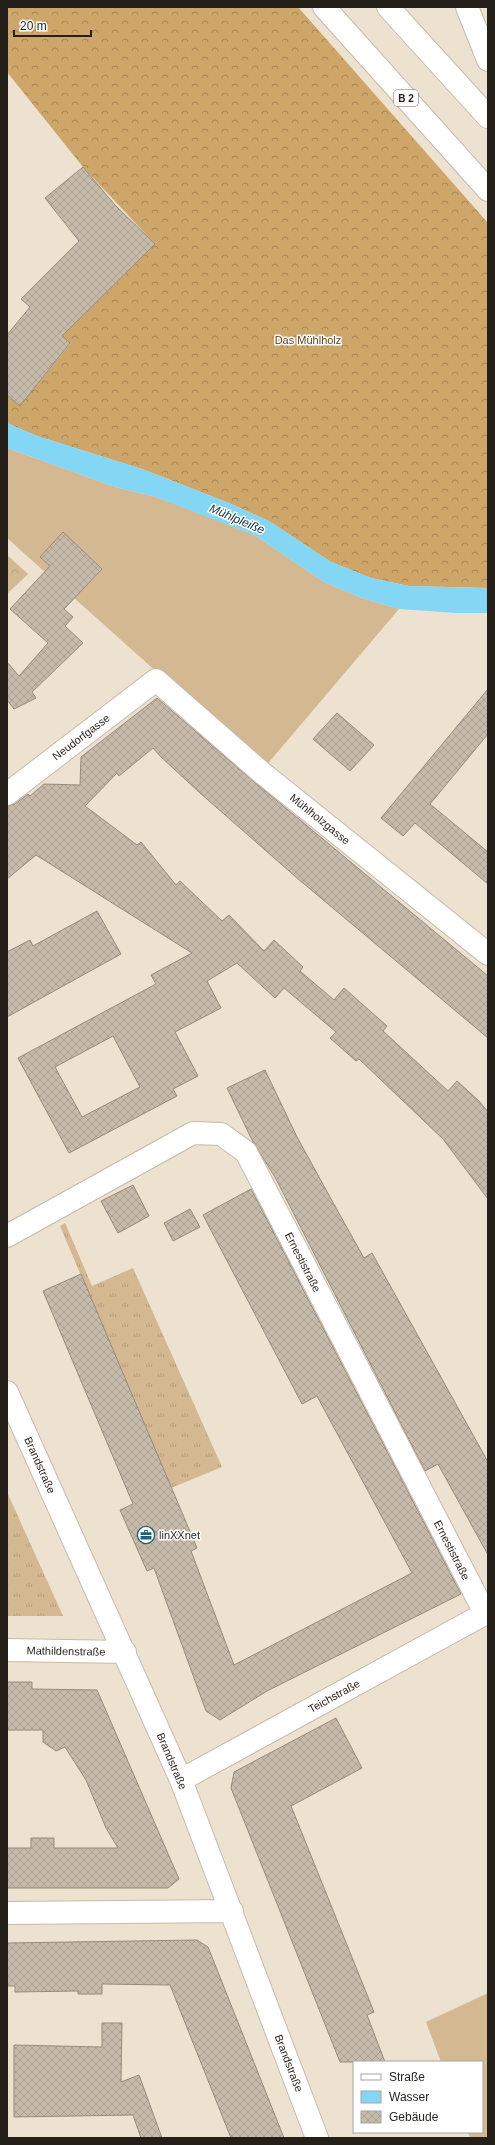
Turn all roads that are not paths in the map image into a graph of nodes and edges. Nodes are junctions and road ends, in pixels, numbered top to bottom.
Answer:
1 (324, 7) edge
2 (388, 7) edge
3 (467, 7) edge
4 (488, 60) edge
5 (488, 117) edge
6 (488, 190) edge
7 (156, 680) joint
8 (7, 794) edge
9 (488, 954) edge
10 (7, 1236) edge
11 (7, 1392) edge
12 (486, 1612) edge
13 (7, 1650) edge
14 (125, 1652) junction
15 (181, 1780) junction
16 (232, 1911) junction
17 (7, 1913) edge
18 (317, 2138) edge

1 - 6 main road, B 2
2 - 5 main road
3 - 4 main road
7 - 8 main road, Neudorfgasse
7 - 9 main road, Mühlholzgasse
10 - 12 main road, Ernestistraße
11 - 14 main road, Brandstraße
12 - 15 main road, Teichstraße
13 - 14 main road, Mathildenstraße
14 - 15 main road, Brandstraße
15 - 16 main road, Brandstraße
16 - 17 main road
16 - 18 main road, Brandstraße

